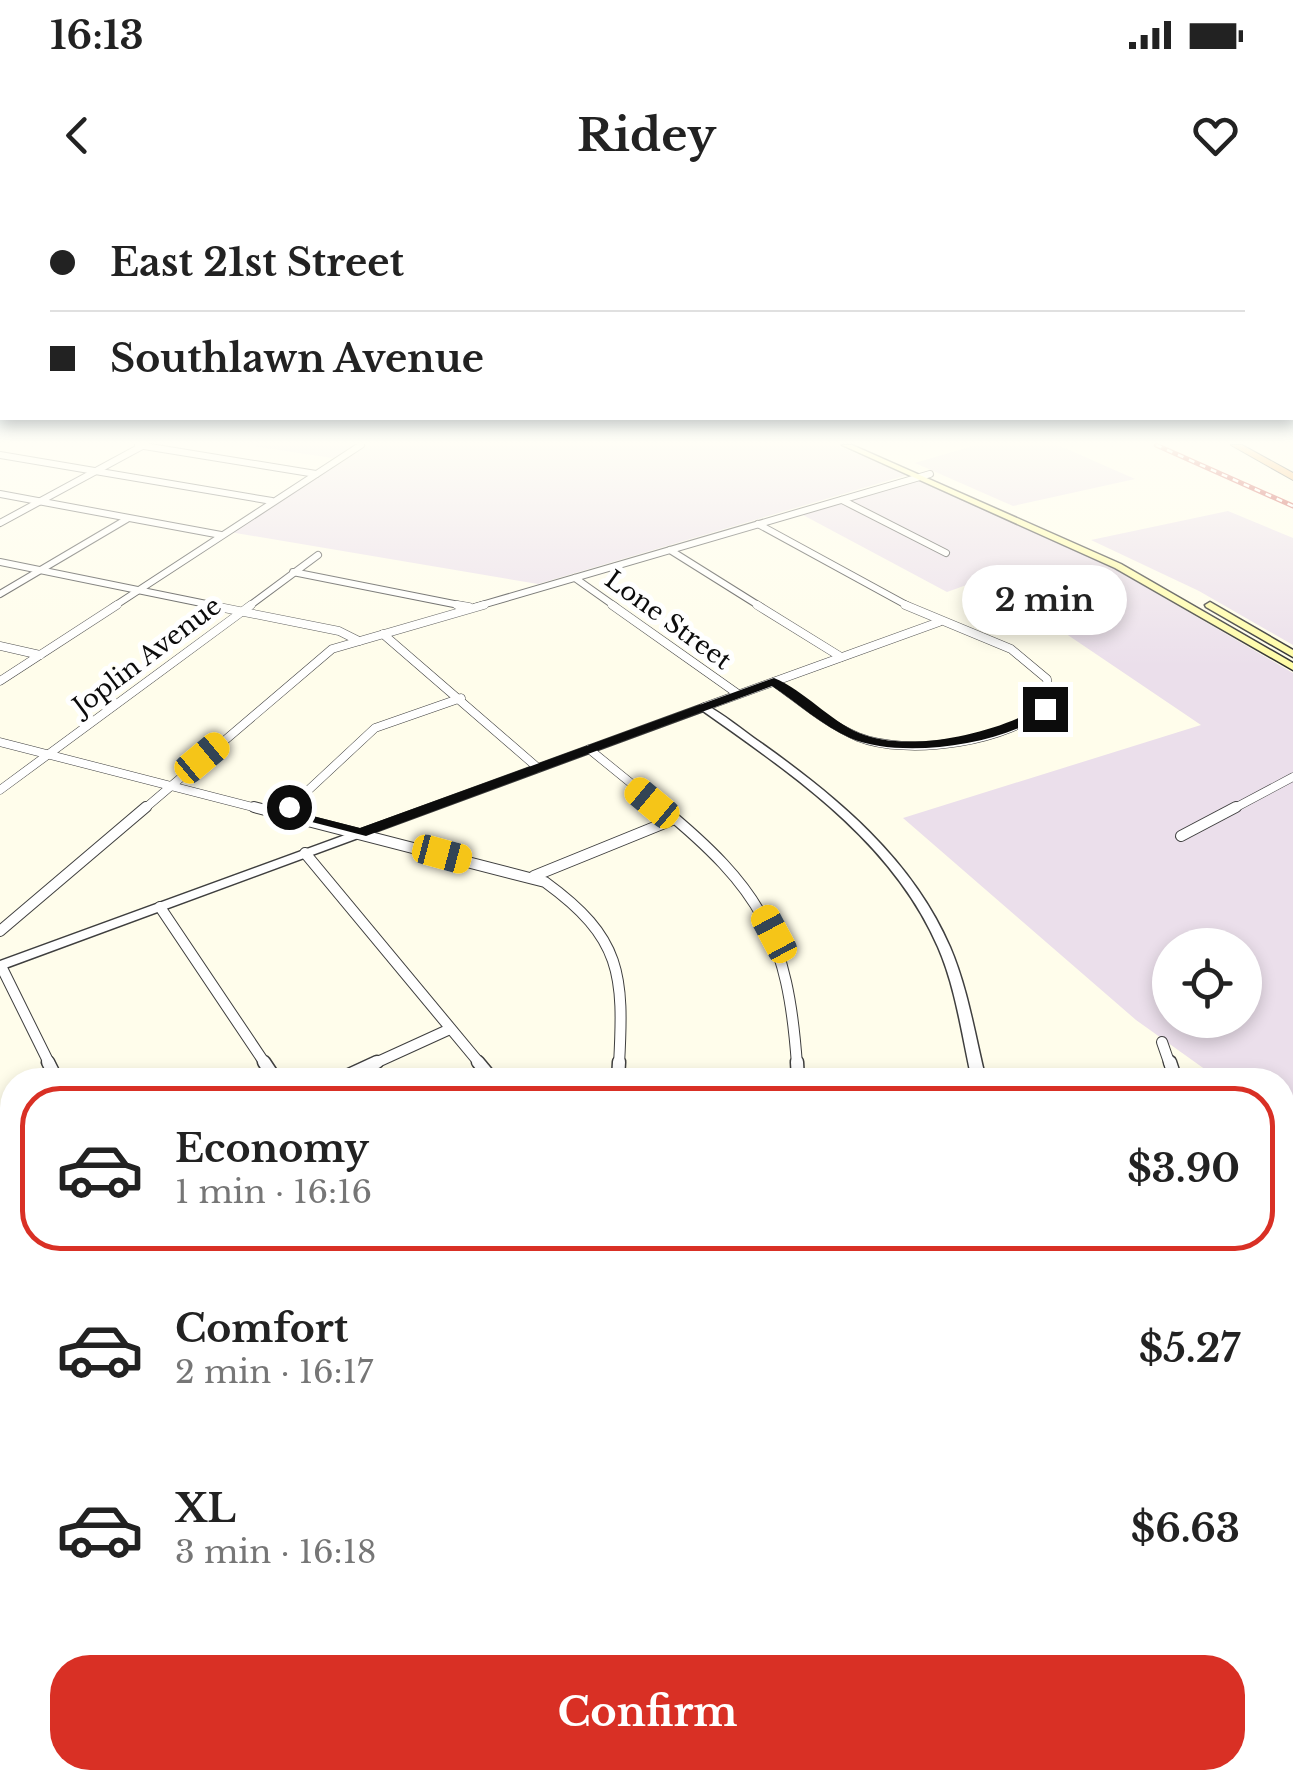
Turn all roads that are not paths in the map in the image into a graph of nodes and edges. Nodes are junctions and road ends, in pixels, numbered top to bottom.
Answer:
1 (126, 519) edge
2 (134, 519) edge
3 (246, 519) edge
4 (775, 519) edge
5 (878, 519) edge
6 (1019, 519) edge
7 (1028, 519) edge
8 (758, 524) junction
9 (222, 535) junction
10 (670, 550) junction
11 (946, 554) dead end
12 (318, 555) dead end
13 (0, 562) edge
14 (40, 570) junction
15 (294, 572) junction
16 (575, 578) junction
17 (138, 590) junction
18 (0, 594) edge
19 (473, 608) junction
20 (241, 611) junction
21 (940, 622) junction
22 (383, 634) junction
23 (359, 641) junction
24 (0, 646) edge
25 (1293, 654) edge
26 (40, 655) junction
27 (841, 657) junction
28 (1293, 667) edge
29 (0, 681) edge
30 (774, 682) junction
31 (738, 694) junction
32 (461, 698) junction
33 (704, 707) junction
34 (0, 742) edge
35 (589, 749) junction
36 (48, 754) junction
37 (538, 768) junction
38 (1293, 778) edge
39 (171, 784) junction
40 (0, 790) edge
41 (284, 813) junction
42 (672, 820) junction
43 (361, 833) junction
44 (1181, 836) dead end
45 (306, 853) junction
46 (534, 876) junction
47 (160, 907) junction
48 (0, 930) edge
49 (0, 966) edge
50 (450, 1030) junction
51 (1162, 1042) dead end
52 (51, 1068) edge
53 (268, 1068) edge
54 (365, 1068) edge
55 (483, 1068) edge
56 (619, 1068) edge
57 (797, 1068) edge
58 (976, 1068) edge
59 (1172, 1068) edge

1 - 14 street
2 - 9 street
3 - 9 street
4 - 8 street
5 - 11 street
6 - 28 main road
7 - 25 main road
8 - 10 street
8 - 21 street
9 - 17 street
10 - 16 street
10 - 27 street
12 - 15 street, Joplin Avenue
13 - 14 street
14 - 17 street
14 - 18 street
15 - 19 street
15 - 20 street, Joplin Avenue
16 - 19 street
16 - 31 street, Lone Street
17 - 20 street
17 - 26 street
19 - 22 street
20 - 23 street
20 - 36 street, Joplin Avenue
21 - 27 street
21 - 30 street
22 - 23 street
22 - 32 street
23 - 39 street
24 - 26 street
26 - 29 street
27 - 30 street
30 - 31 street
31 - 33 street
32 - 37 street
32 - 41 street
33 - 35 street
33 - 58 street
34 - 36 street
35 - 37 street
35 - 42 street
36 - 39 street
36 - 40 street, Joplin Avenue
37 - 43 street
38 - 44 street
39 - 41 street
39 - 48 street
41 - 43 street
42 - 46 street
42 - 57 street
43 - 45 street
43 - 46 street
45 - 47 street
45 - 50 street
46 - 56 street
47 - 49 street
47 - 53 street
49 - 52 street
50 - 54 street
50 - 55 street
51 - 59 street

